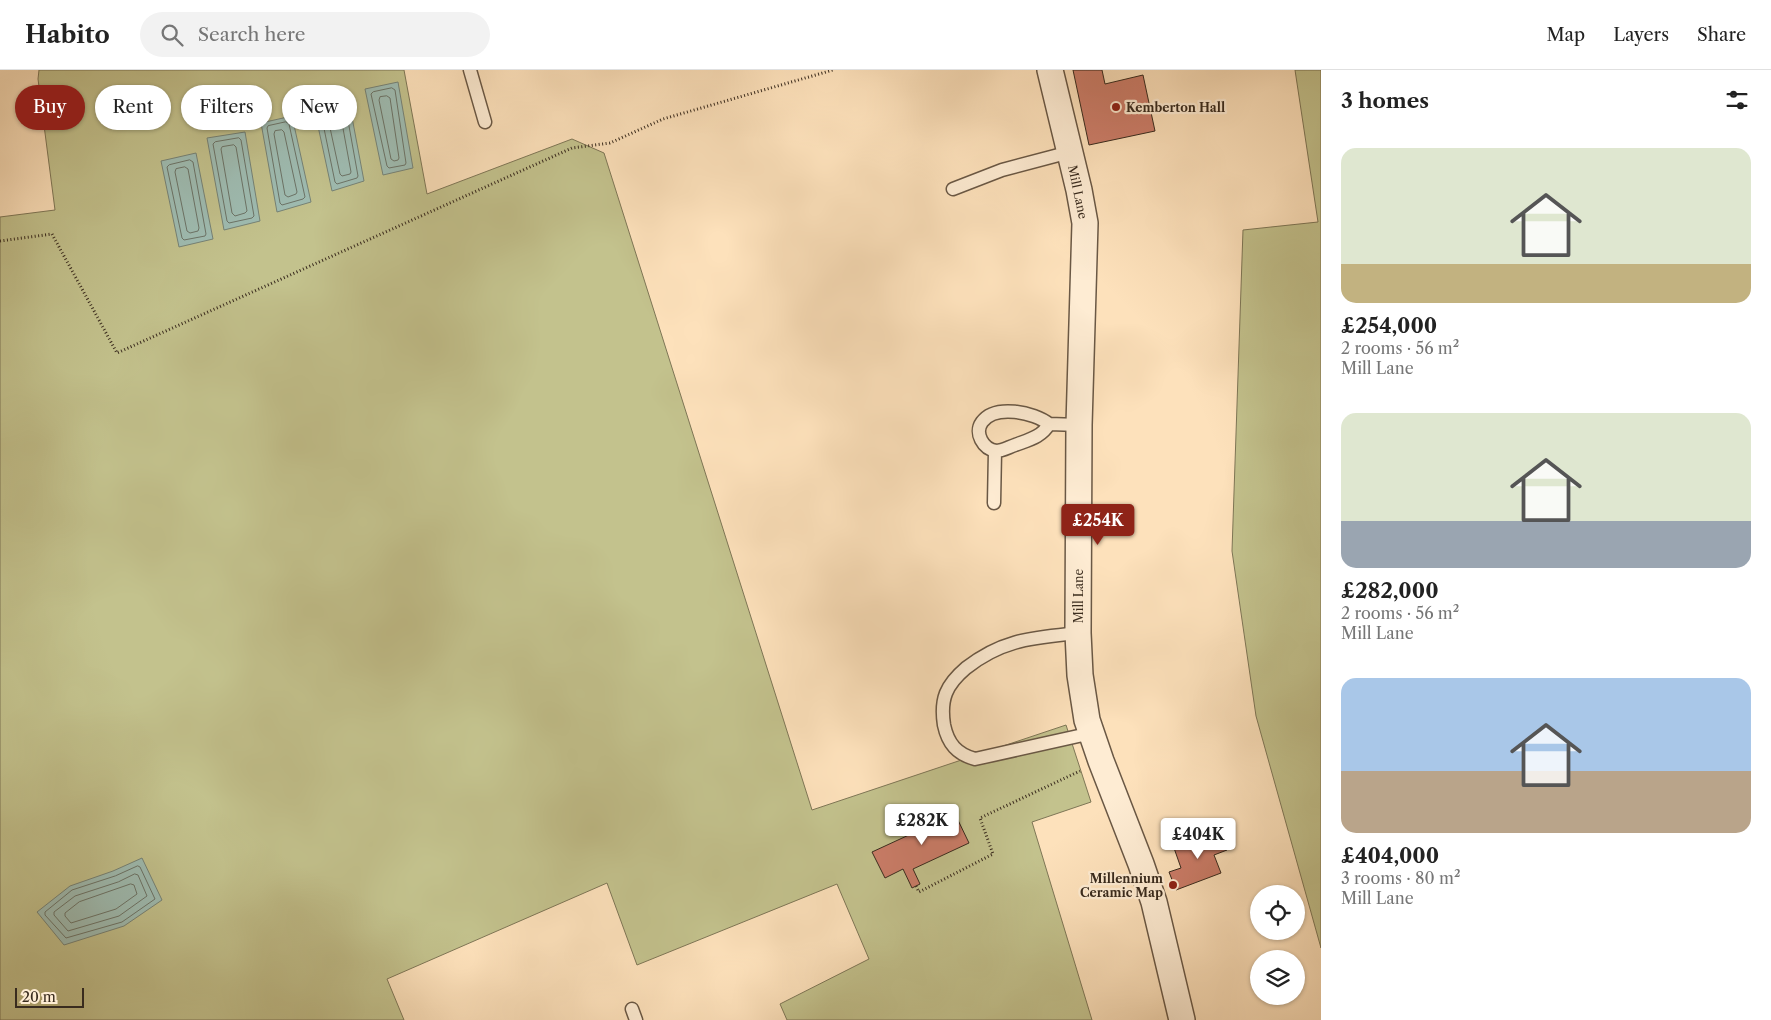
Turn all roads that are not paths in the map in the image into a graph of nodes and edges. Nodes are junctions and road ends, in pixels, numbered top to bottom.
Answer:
1 (470, 70) edge
2 (1050, 70) edge
3 (485, 122) dead end
4 (1070, 152) junction
5 (953, 189) dead end
6 (1050, 424) junction
7 (1079, 425) junction
8 (995, 451) junction
9 (994, 503) dead end
10 (1078, 633) junction
11 (1092, 733) junction
12 (1182, 1020) edge

1 - 3 lane
2 - 4 street, Mill Lane
4 - 5 lane
4 - 7 street, Mill Lane
6 - 7 lane
6 - 8 lane
6 - 8 lane
7 - 10 street, Mill Lane
8 - 9 lane
10 - 11 street, Mill Lane
10 - 11 lane
11 - 12 street, Mill Lane

